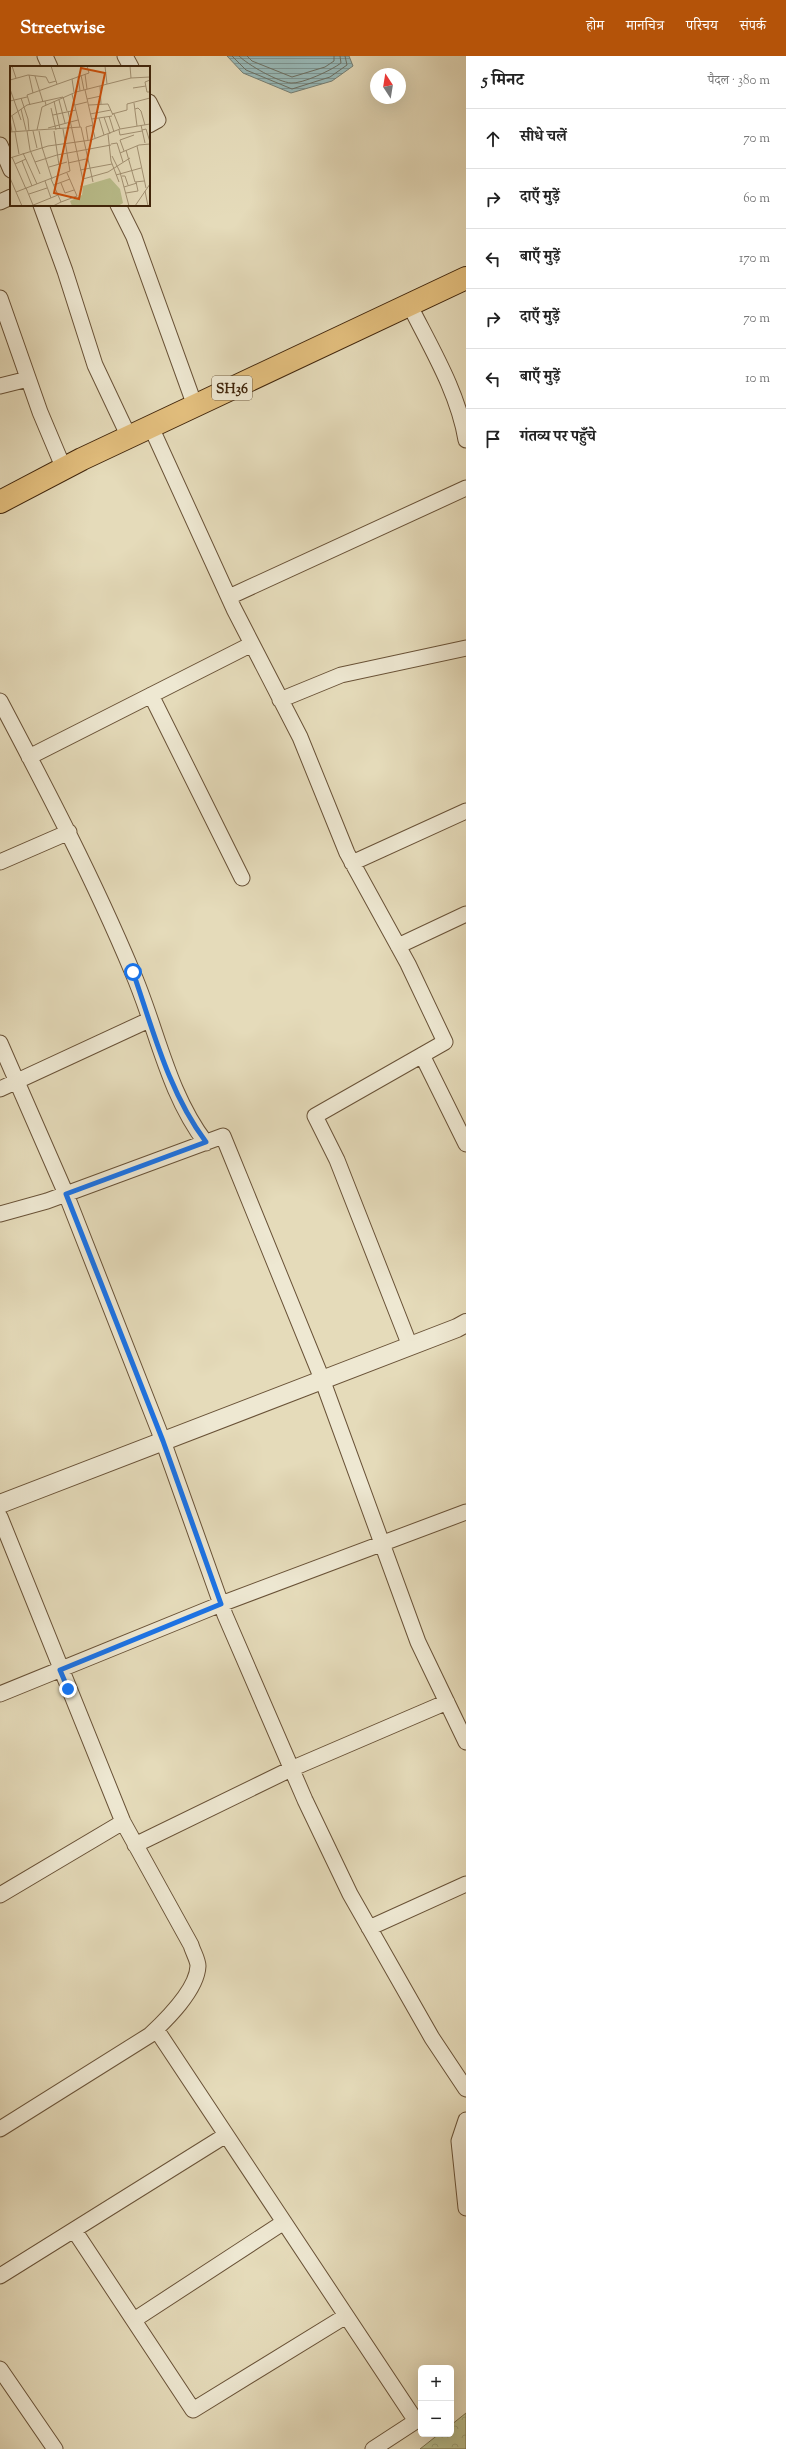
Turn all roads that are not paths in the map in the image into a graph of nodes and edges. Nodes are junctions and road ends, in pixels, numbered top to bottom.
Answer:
1 (45, 56) edge
2 (125, 56) edge
3 (50, 66) edge
4 (130, 66) edge
5 (150, 104) edge
6 (150, 124) edge
7 (0, 146) edge
8 (10, 168) edge
9 (10, 197) edge
10 (0, 202) edge
11 (41, 206) edge
12 (118, 206) edge
13 (466, 278) edge
14 (0, 298) edge
15 (409, 304) junction
16 (4, 323) edge
17 (28, 379) junction
18 (0, 386) edge
19 (195, 406) junction
20 (151, 427) junction
21 (130, 437) junction
22 (466, 440) edge
23 (64, 469) junction
24 (466, 488) edge
25 (0, 502) edge
26 (229, 597) junction
27 (252, 644) junction
28 (466, 648) edge
29 (151, 695) junction
30 (280, 700) junction
31 (0, 701) edge
32 (29, 757) junction
33 (466, 811) edge
34 (69, 832) junction
35 (0, 862) edge
36 (352, 862) junction
37 (242, 878) dead end
38 (466, 914) edge
39 (398, 946) junction
40 (149, 1020) junction
41 (0, 1043) edge
42 (422, 1055) junction
43 (16, 1080) junction
44 (0, 1089) edge
45 (206, 1142) junction
46 (466, 1144) edge
47 (66, 1194) junction
48 (0, 1214) edge
49 (466, 1323) edge
50 (410, 1346) junction
51 (322, 1379) junction
52 (163, 1441) junction
53 (0, 1504) edge
54 (466, 1512) edge
55 (0, 1517) edge
56 (382, 1542) junction
57 (221, 1604) junction
58 (60, 1670) junction
59 (0, 1694) edge
60 (447, 1702) junction
61 (466, 1742) edge
62 (291, 1769) junction
63 (123, 1822) junction
64 (135, 1845) junction
65 (466, 1884) edge
66 (0, 1895) edge
67 (369, 1928) junction
68 (156, 2029) junction
69 (465, 2084) edge
70 (466, 2120) edge
71 (0, 2129) edge
72 (226, 2135) junction
73 (466, 2208) edge
74 (284, 2222) junction
75 (74, 2230) junction
76 (0, 2276) edge
77 (346, 2316) junction
78 (134, 2320) junction
79 (0, 2368) edge
80 (55, 2449) edge
81 (373, 2449) edge

1 - 3 street
2 - 4 street
5 - 6 street
7 - 8 street
9 - 10 street
11 - 21 street
12 - 19 street
13 - 15 highway, SH36
14 - 16 street
15 - 19 highway, SH36
15 - 22 street
16 - 17 street
17 - 18 street
17 - 23 street
19 - 20 highway, SH36
20 - 21 highway, SH36
20 - 26 street
21 - 23 highway, SH36
23 - 25 highway, SH36
24 - 26 street
26 - 27 street
27 - 29 street
27 - 30 street
28 - 30 street
29 - 32 street
29 - 37 street
30 - 36 street
31 - 32 street
32 - 34 street
33 - 36 street
34 - 35 street
34 - 40 street
36 - 39 street
38 - 39 street
39 - 42 street
40 - 43 street
40 - 45 street
41 - 43 street
42 - 46 street
42 - 50 street
43 - 44 street
43 - 47 street
45 - 47 street
45 - 51 street
47 - 48 street
47 - 52 street
49 - 50 street
50 - 51 street
51 - 52 street
51 - 56 street
52 - 53 street
52 - 57 street
54 - 56 street
55 - 58 street
56 - 57 street
56 - 60 street
57 - 58 street
57 - 62 street
58 - 59 street
58 - 63 street
60 - 61 street
60 - 62 street
62 - 64 street
62 - 67 street
63 - 64 street
63 - 66 street
64 - 68 street
65 - 67 street
67 - 69 street
68 - 71 street
68 - 72 street
70 - 73 street
72 - 74 street
72 - 75 street
74 - 77 street
74 - 78 street
75 - 76 street
75 - 78 street
77 - 78 street
77 - 81 street
79 - 80 street

